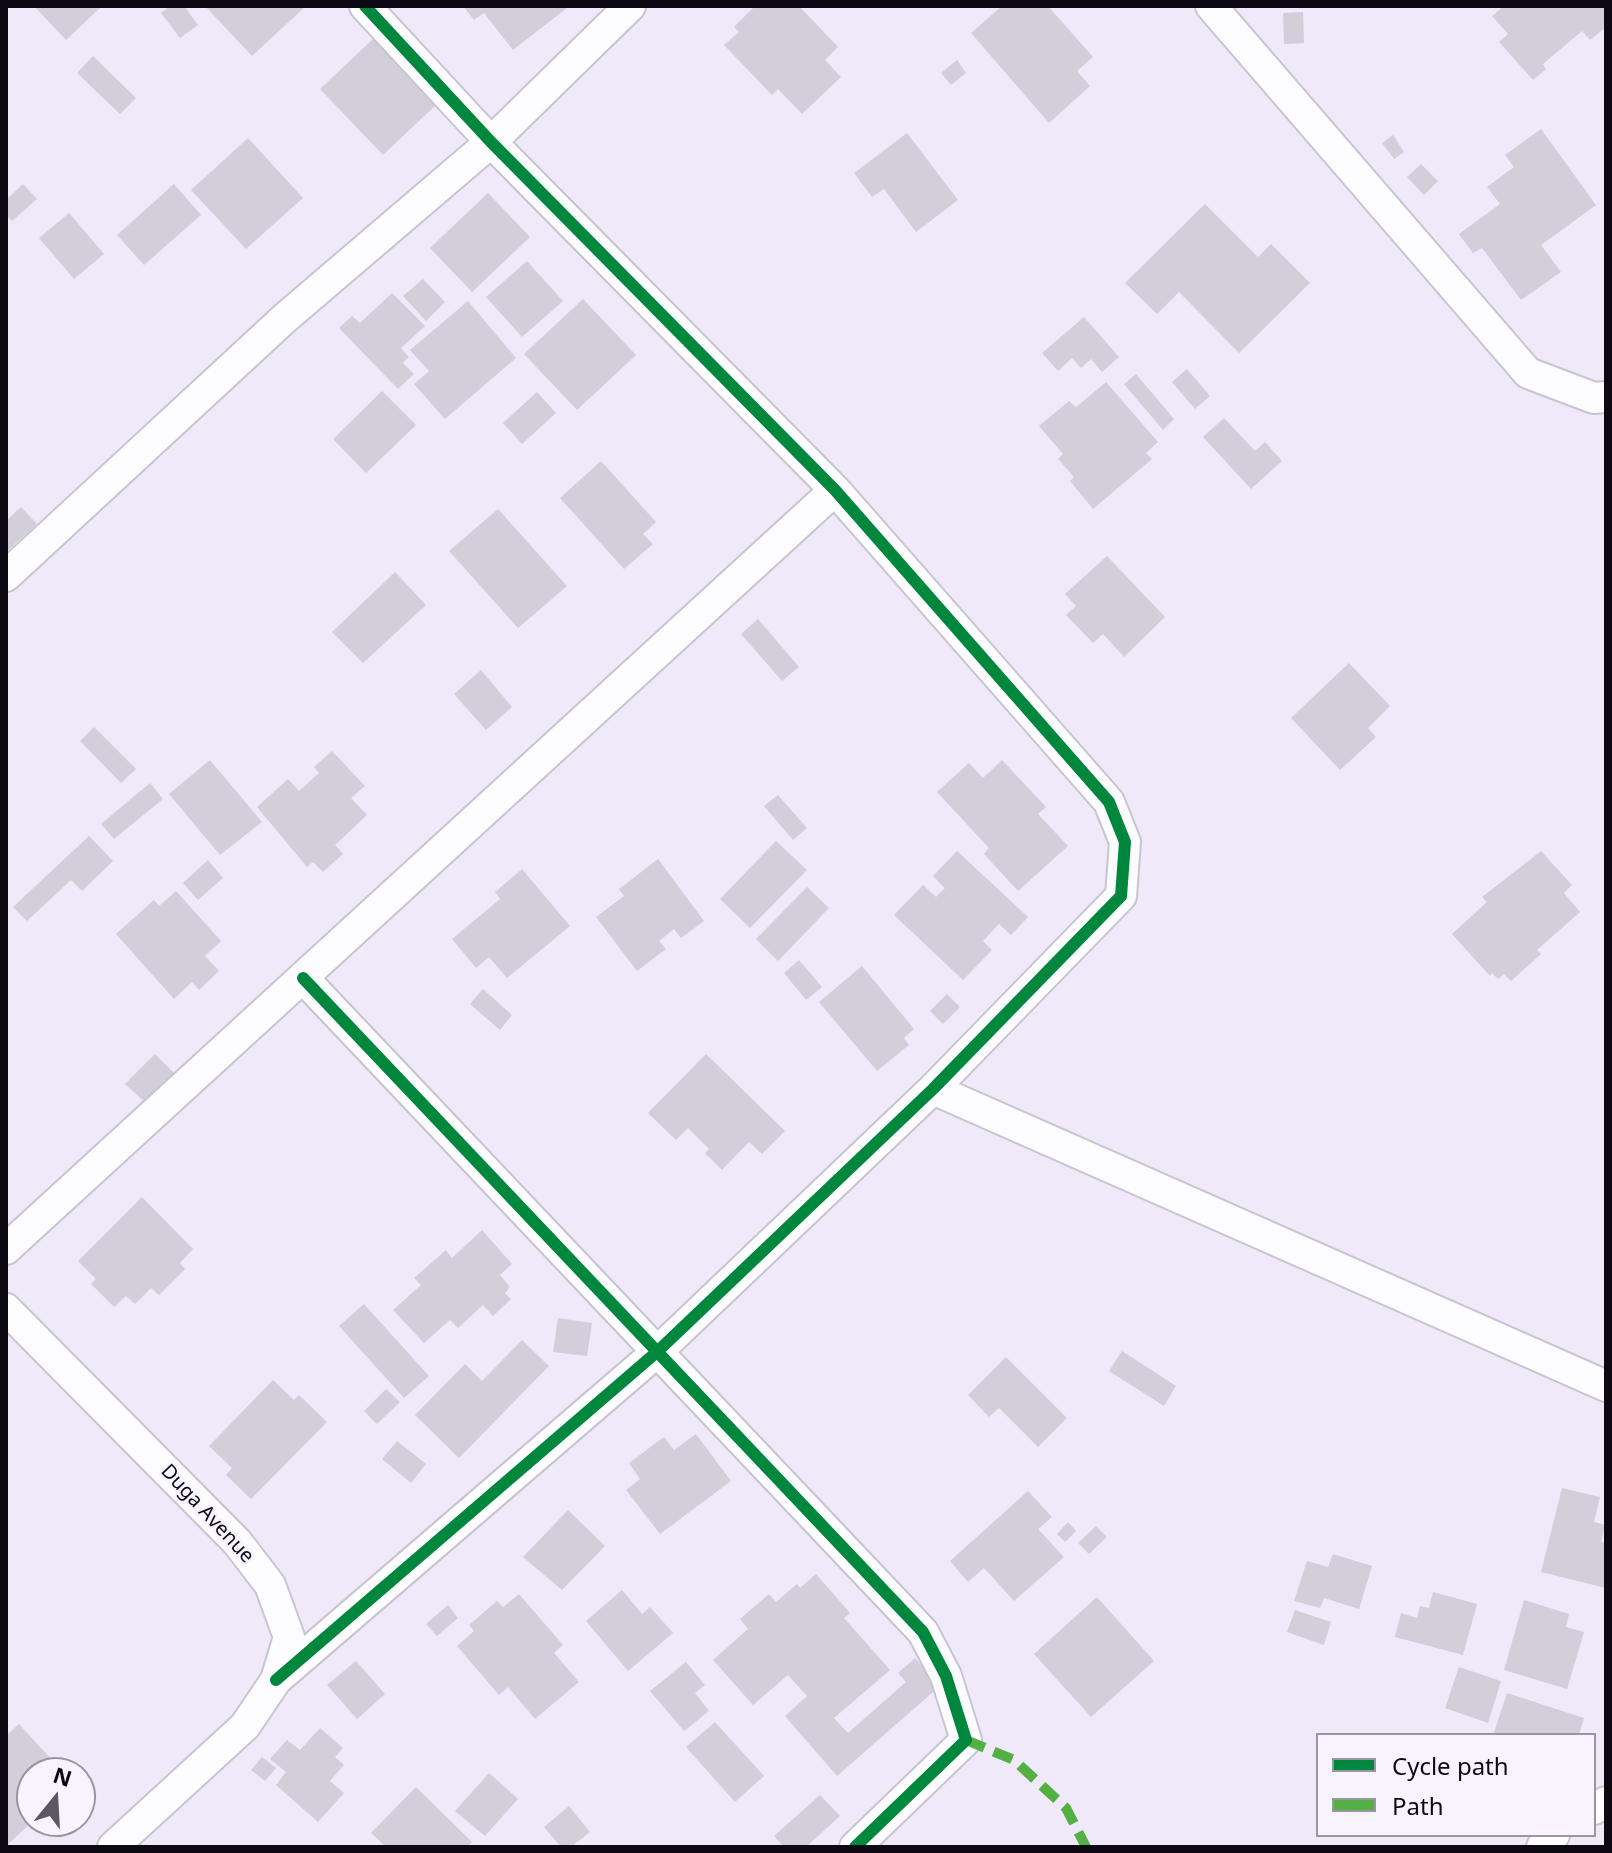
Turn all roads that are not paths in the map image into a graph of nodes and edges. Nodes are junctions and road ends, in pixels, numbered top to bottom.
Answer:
1 (365, 6) edge
2 (630, 6) edge
3 (1211, 6) edge
4 (491, 142) junction
5 (1606, 397) edge
6 (835, 490) junction
7 (6, 576) edge
8 (303, 978) junction
9 (933, 1089) junction
10 (6, 1249) edge
11 (6, 1309) edge
12 (658, 1351) junction
13 (1606, 1386) edge
14 (276, 1680) junction
15 (113, 1847) edge
16 (855, 1847) edge

1 - 4 street
2 - 4 street
3 - 5 street
4 - 6 street
4 - 7 street
6 - 8 street
6 - 9 street
8 - 10 street
8 - 12 street
9 - 12 street
9 - 13 street
11 - 14 street, Duga Avenue
12 - 14 street
12 - 16 street
14 - 15 street, Duga Avenue

